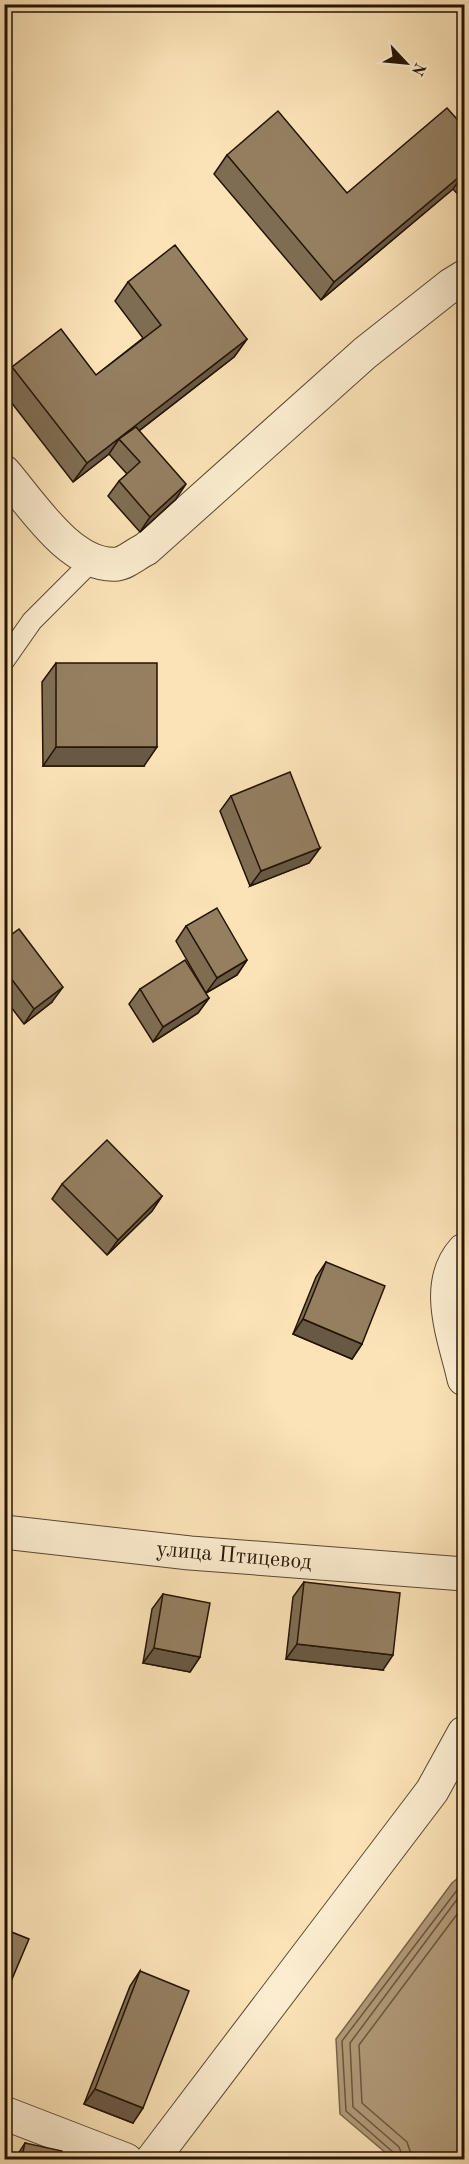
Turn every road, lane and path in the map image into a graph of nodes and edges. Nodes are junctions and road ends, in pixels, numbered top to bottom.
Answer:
1 (465, 277) edge
2 (4, 472) edge
3 (91, 562) junction
4 (4, 661) edge
5 (465, 1250) edge
6 (465, 1379) edge
7 (4, 1532) edge
8 (465, 1574) edge
9 (465, 1733) edge
10 (4, 2114) edge
11 (126, 2160) edge
12 (152, 2160) edge

1 - 3 street
2 - 3 street
3 - 4 lane
5 - 6 street
7 - 8 street, улица Птицевод
9 - 12 street
10 - 11 street

